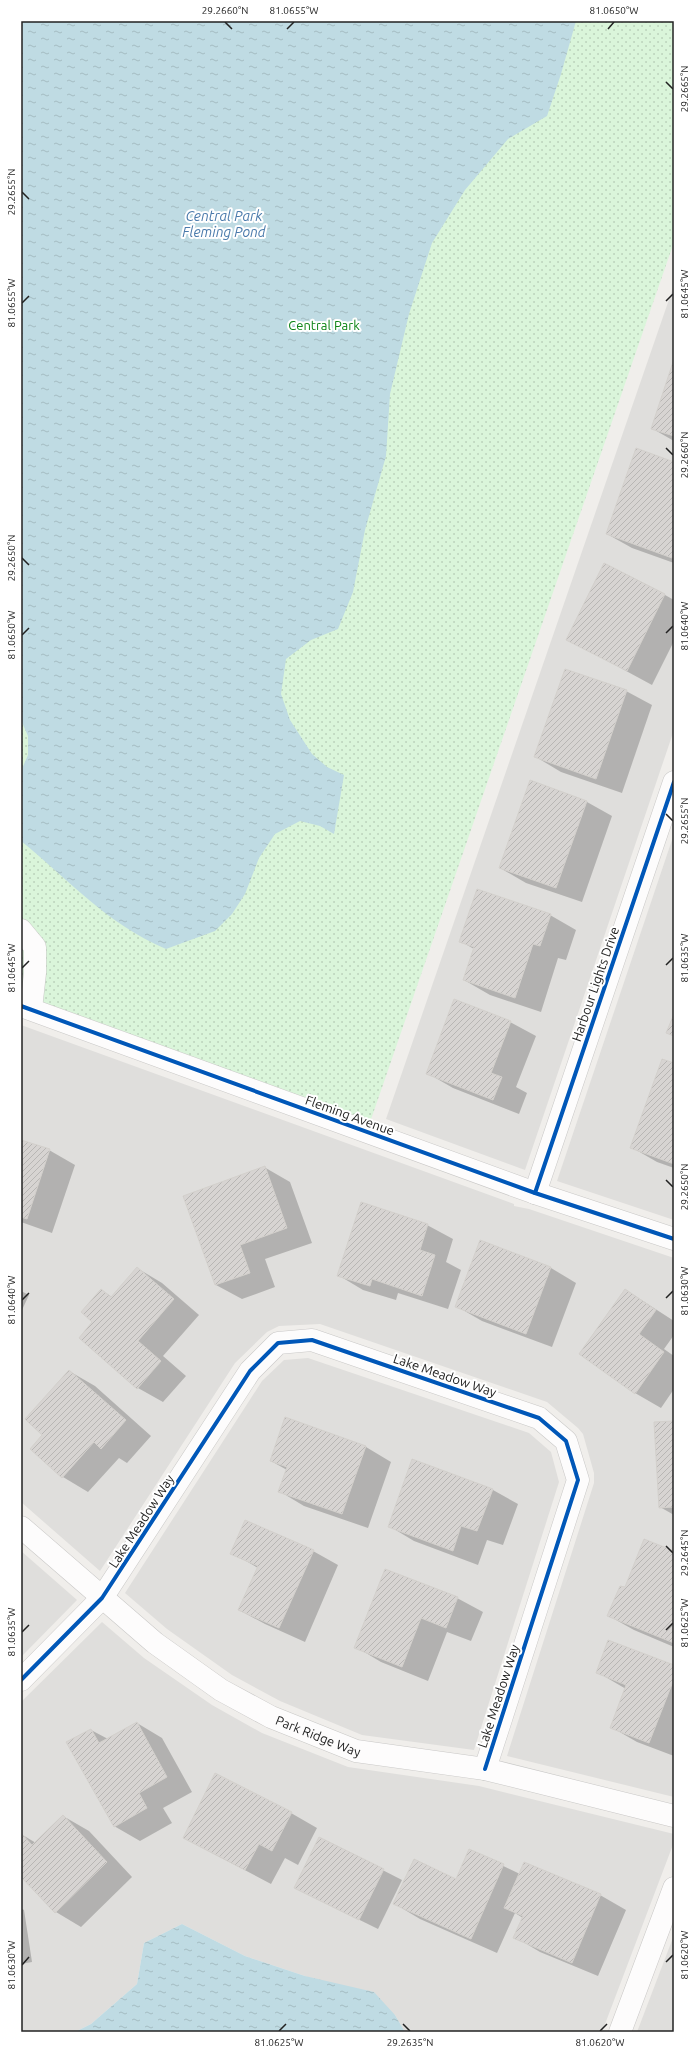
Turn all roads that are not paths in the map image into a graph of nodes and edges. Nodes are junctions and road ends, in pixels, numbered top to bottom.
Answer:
1 (674, 782) edge
2 (21, 930) edge
3 (26, 1008) edge
4 (535, 1193) junction
5 (674, 1239) edge
6 (21, 1526) edge
7 (102, 1598) junction
8 (21, 1680) edge
9 (485, 1769) junction
10 (674, 1816) edge
11 (674, 1888) edge
12 (620, 2032) edge

1 - 4 street, Harbour Lights Drive
2 - 3 street
3 - 4 street, Fleming Avenue
4 - 5 street, Fleming Avenue
6 - 7 street, Park Ridge Way
7 - 8 street, Lake Meadow Way
7 - 9 street, Park Ridge Way
7 - 9 street, Lake Meadow Way
9 - 10 street, Park Ridge Way
11 - 12 street

